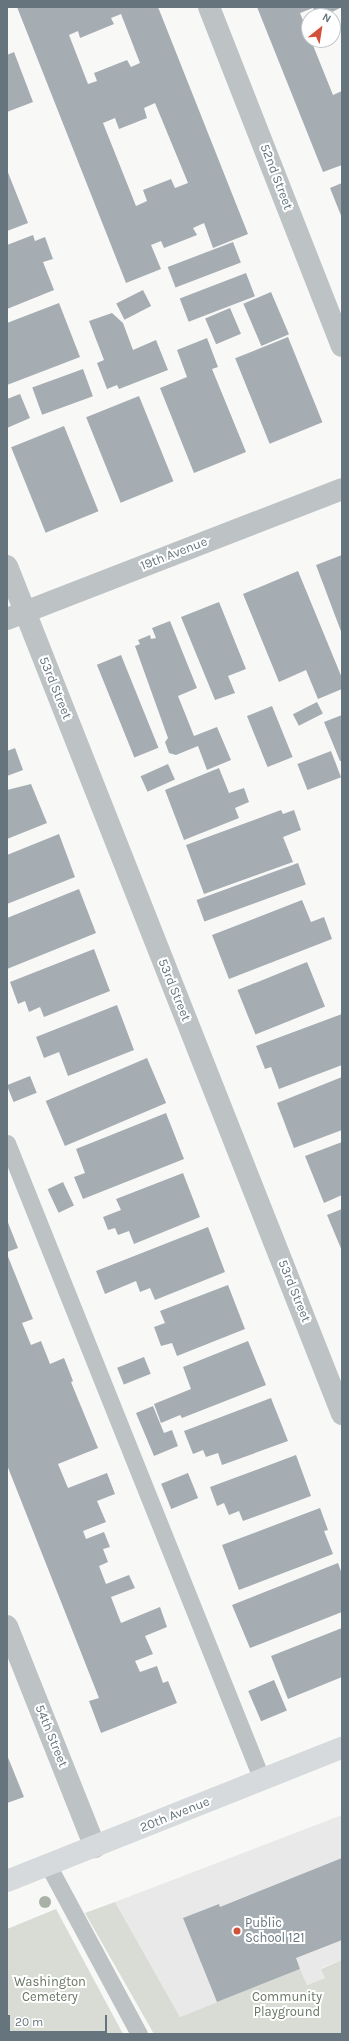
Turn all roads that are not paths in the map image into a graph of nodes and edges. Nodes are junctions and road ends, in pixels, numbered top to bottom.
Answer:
1 (209, 7) edge
2 (342, 346) edge
3 (342, 489) edge
4 (7, 566) edge
5 (16, 616) edge
6 (7, 1143) edge
7 (342, 1414) edge
8 (7, 1626) edge
9 (342, 1748) edge
10 (262, 1780) junction
11 (95, 1847) junction
12 (48, 1865) junction
13 (7, 1881) edge
14 (139, 2034) edge

1 - 2 street, 52nd Street
3 - 5 street, 19th Avenue
4 - 5 street, 53rd Street
5 - 7 street, 53rd Street
6 - 10 lane
8 - 11 street, 54th Street
9 - 10 street, 20th Avenue
10 - 11 street, 20th Avenue
11 - 12 street, 20th Avenue
12 - 13 street, 20th Avenue
12 - 14 lane

